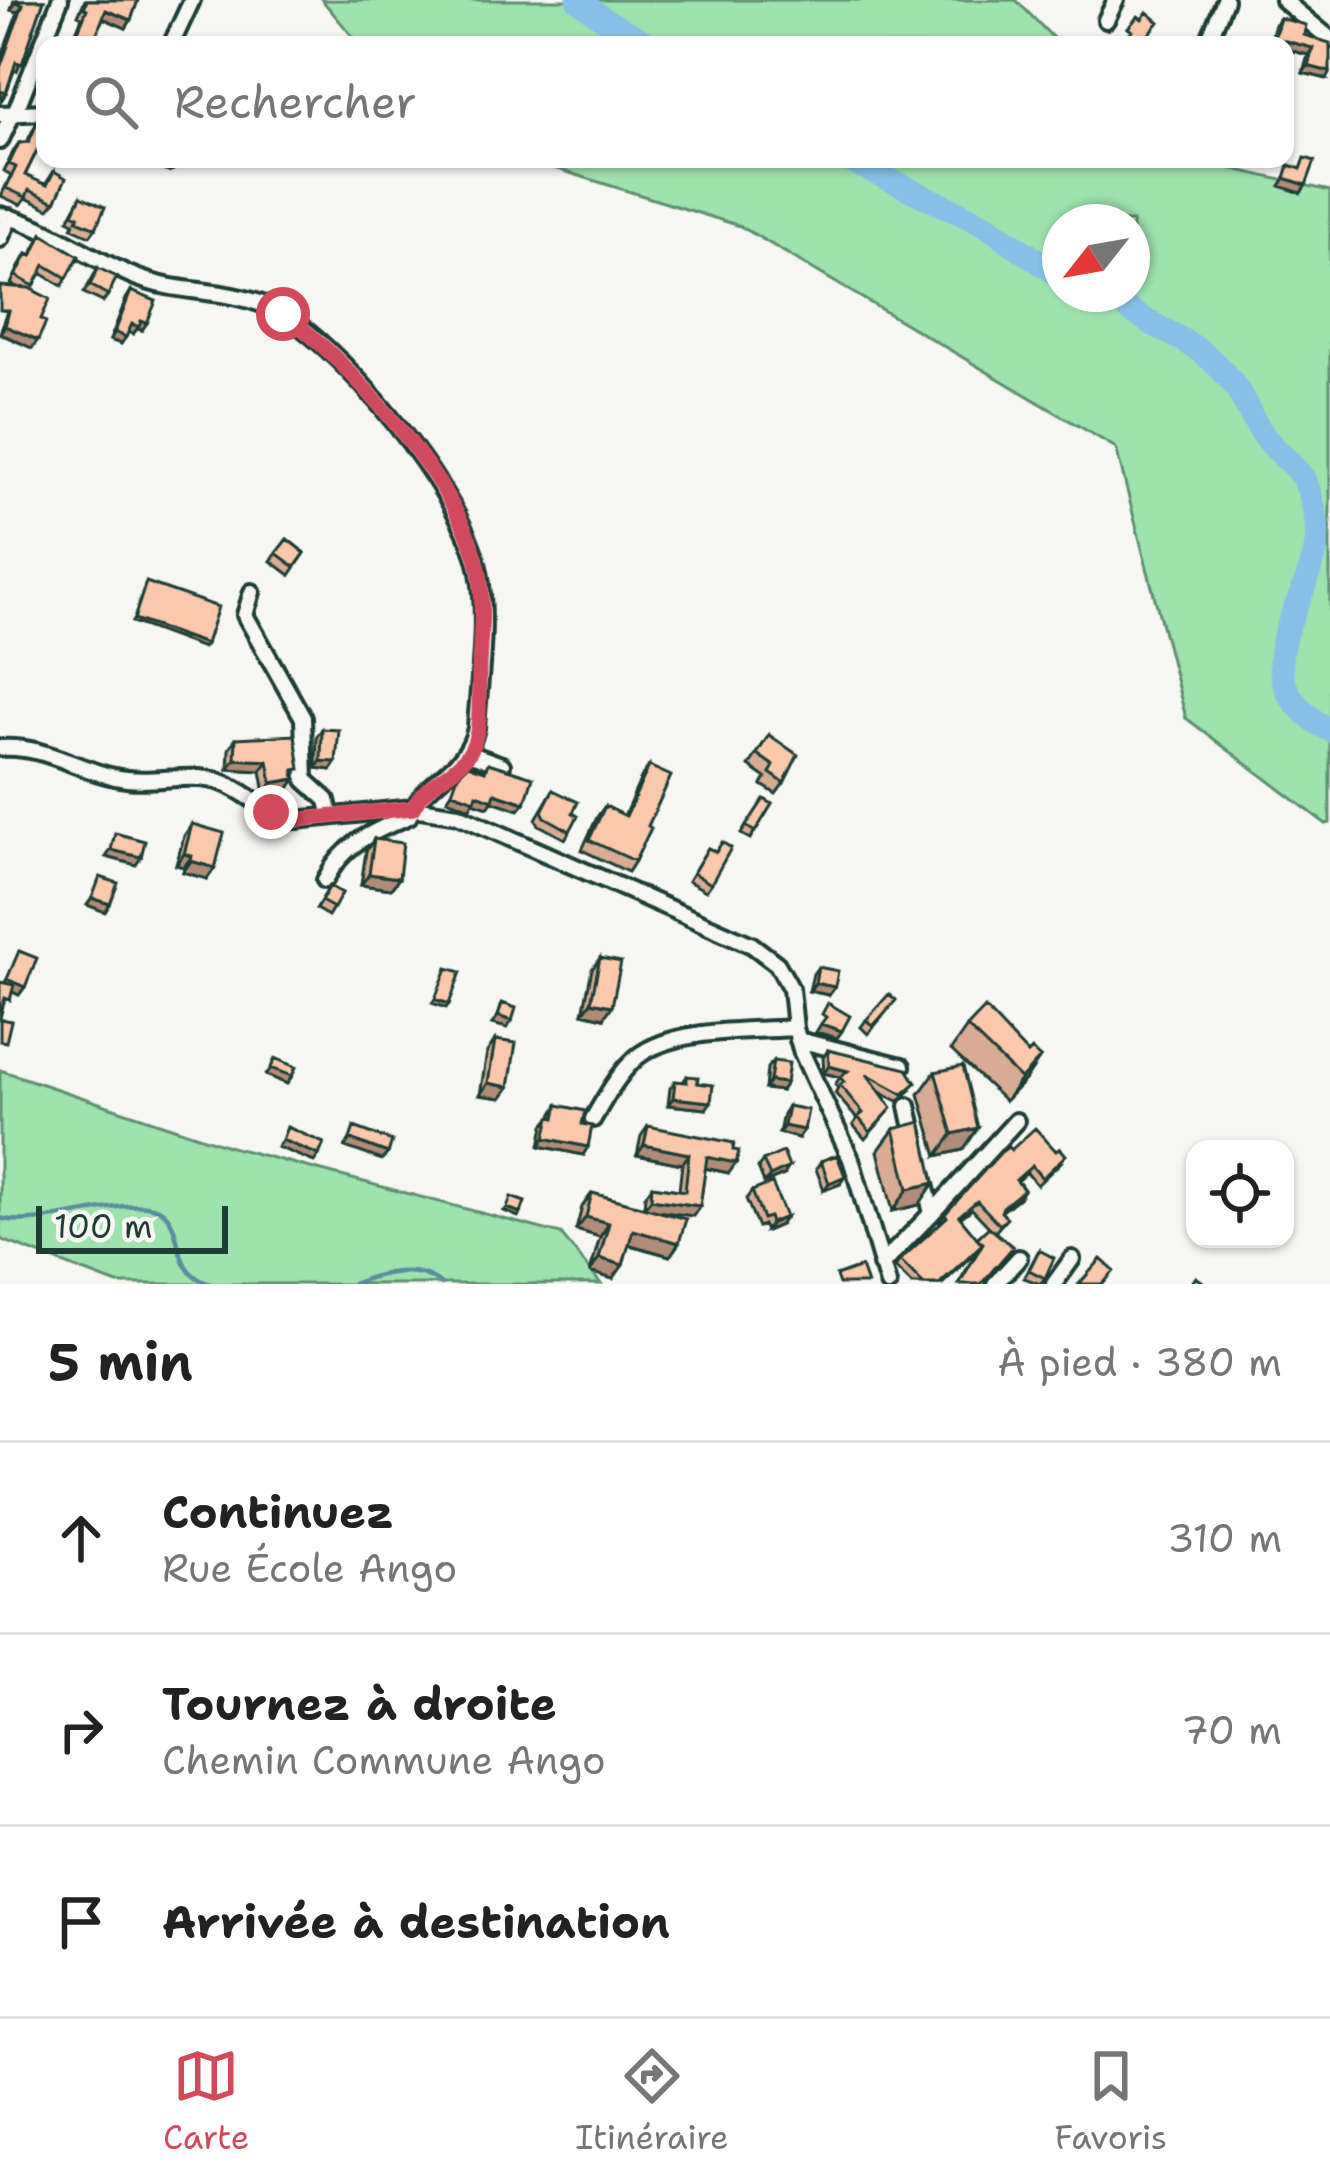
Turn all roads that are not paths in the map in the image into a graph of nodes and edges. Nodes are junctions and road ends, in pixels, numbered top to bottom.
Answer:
1 (60, 0) edge
2 (192, 0) edge
3 (1116, 0) edge
4 (1225, 0) edge
5 (1283, 0) edge
6 (1106, 20) dead end
7 (44, 36) edge
8 (175, 36) edge
9 (1210, 36) edge
10 (1330, 39) edge
11 (36, 53) edge
12 (9, 113) edge
13 (0, 141) edge
14 (5, 216) edge
15 (0, 239) edge
16 (252, 592) dead end
17 (0, 748) edge
18 (468, 753) junction
19 (502, 765) edge
20 (413, 808) junction
21 (330, 814) junction
22 (325, 880) dead end
23 (796, 1034) junction
24 (902, 1066) edge
25 (908, 1106) dead end
26 (593, 1119) dead end
27 (1016, 1121) dead end
28 (932, 1213) junction
29 (1019, 1258) dead end
30 (1072, 1258) dead end
31 (881, 1265) junction
32 (888, 1284) edge
33 (995, 1284) edge
34 (1054, 1284) edge

1 - 7 street
2 - 8 street
3 - 6 street
4 - 9 street
5 - 10 street
11 - 12 street
12 - 13 street
14 - 15 street
14 - 18 street
16 - 21 street
17 - 21 street
18 - 19 street
18 - 20 street
20 - 21 street
20 - 22 street
20 - 23 street
23 - 24 street
23 - 26 street
23 - 31 street
25 - 28 street
27 - 28 street
28 - 31 street
29 - 33 street
30 - 34 street
31 - 32 street

